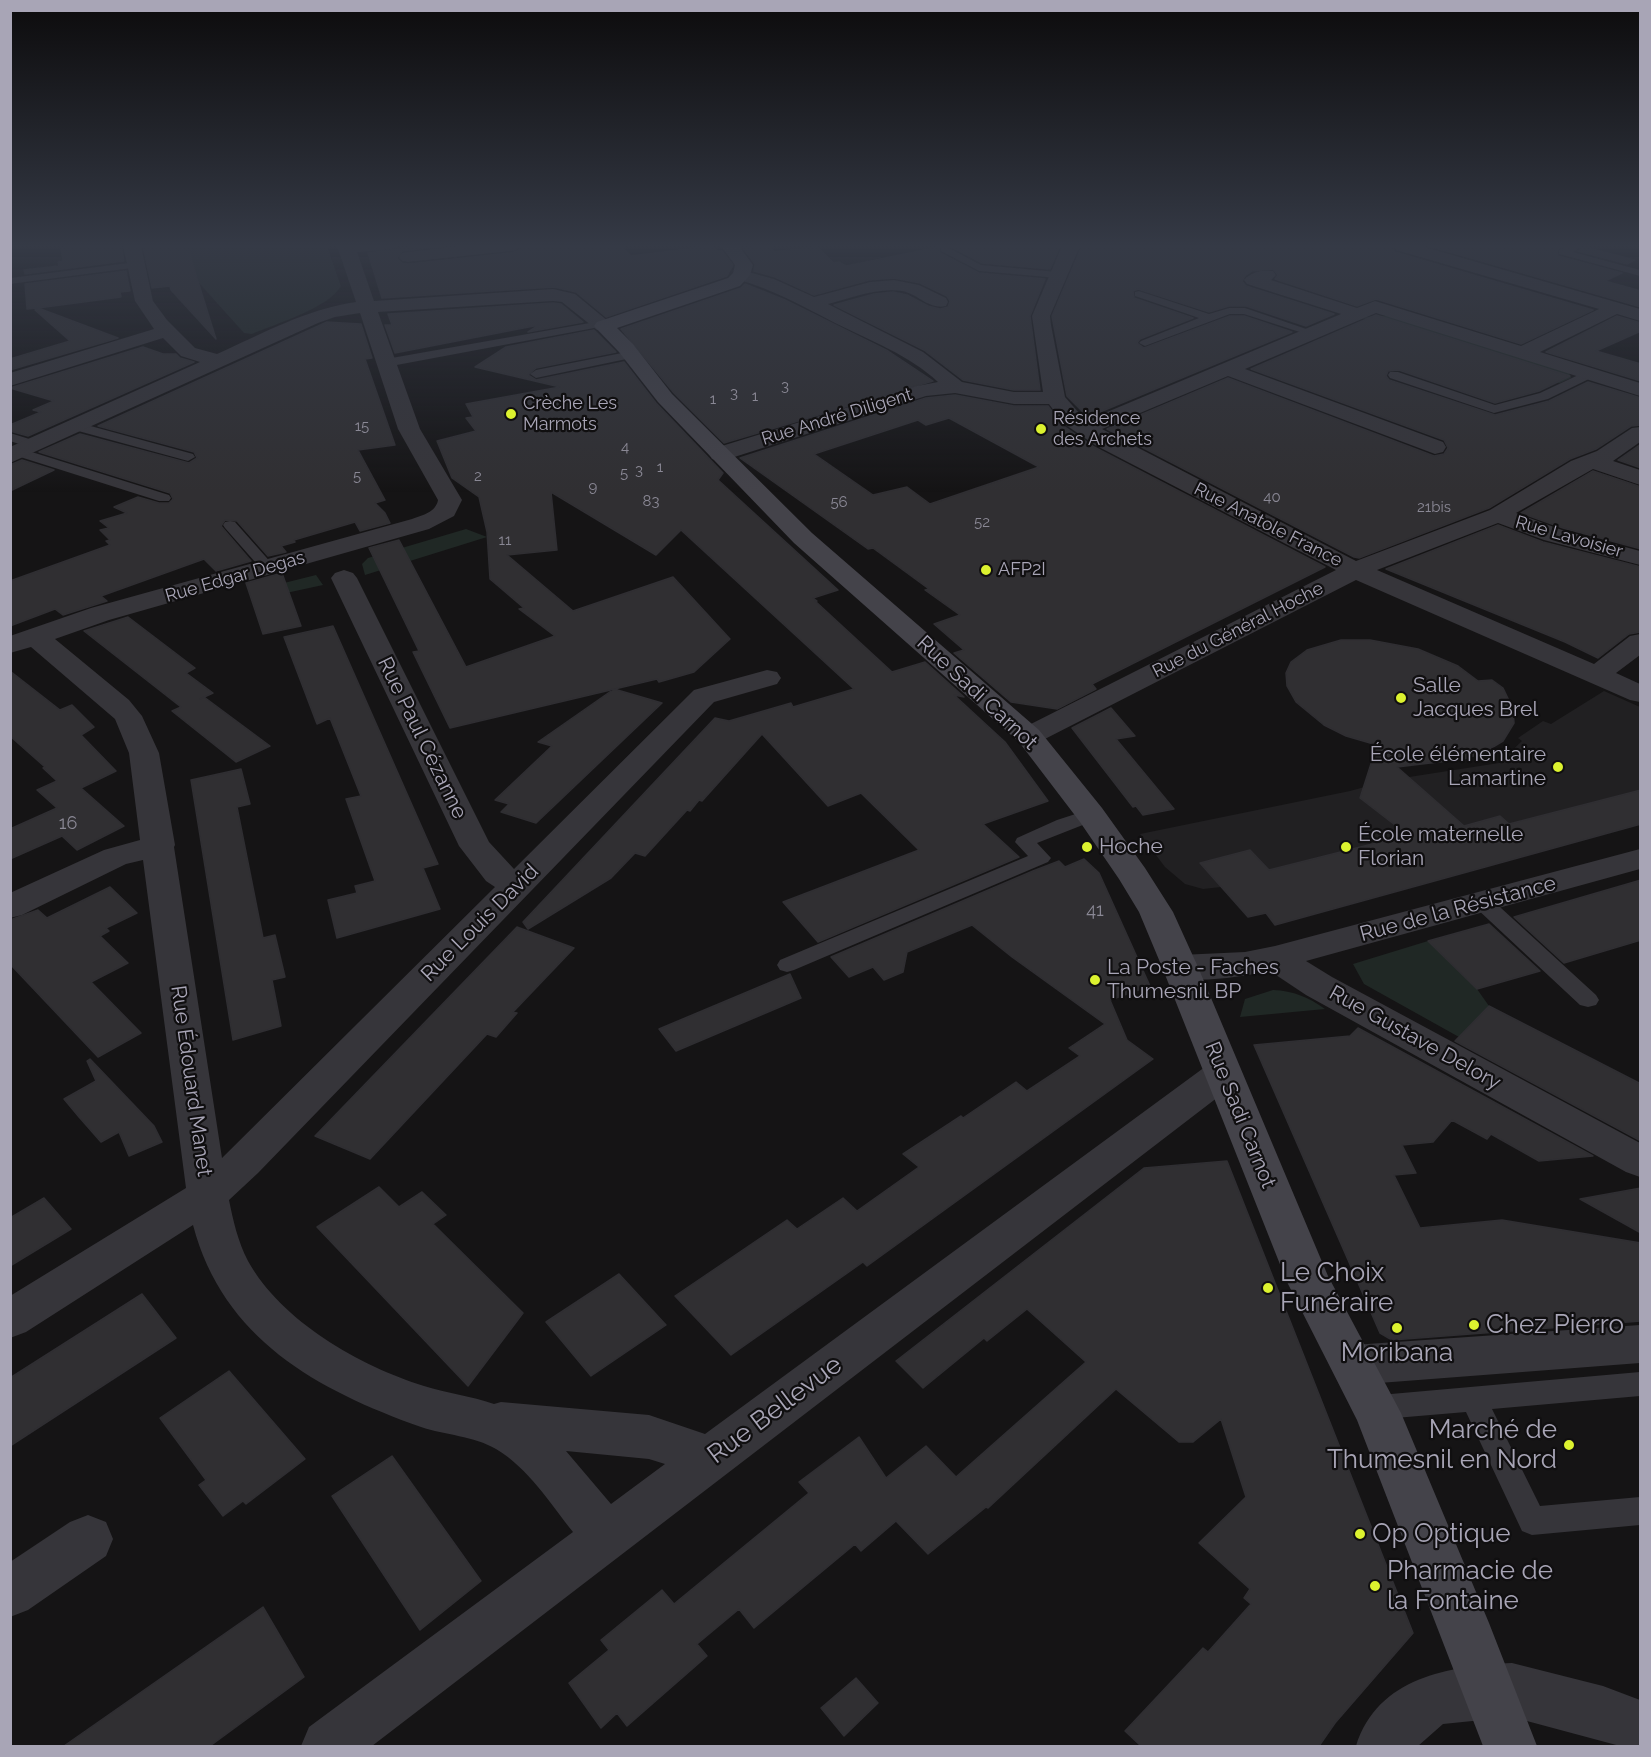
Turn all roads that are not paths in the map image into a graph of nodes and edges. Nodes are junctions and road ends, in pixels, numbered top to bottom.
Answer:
1 (291, 328) edge
2 (375, 328) edge
3 (585, 328) edge
4 (605, 328) edge
5 (860, 328) edge
6 (1042, 328) edge
7 (1183, 328) edge
8 (1297, 328) edge
9 (1324, 328) edge
10 (1443, 328) edge
11 (1574, 328) edge
12 (166, 330) joint
13 (1312, 333) junction
14 (1145, 343) dead end
15 (1523, 353) junction
16 (632, 356) junction
17 (218, 361) junction
18 (386, 363) junction
19 (1228, 369) junction
20 (536, 374) dead end
21 (1588, 374) junction
22 (1394, 375) dead end
23 (10, 381) edge
24 (955, 387) junction
25 (1641, 390) edge
26 (1055, 398) junction
27 (76, 426) junction
28 (1084, 429) junction
29 (1641, 433) edge
30 (1435, 447) dead end
31 (18, 448) edge
32 (720, 454) junction
33 (188, 457) dead end
34 (1593, 461) junction
35 (1641, 478) edge
36 (164, 498) dead end
37 (1498, 515) junction
38 (230, 525) dead end
39 (1641, 558) edge
40 (268, 568) junction
41 (1355, 570) junction
42 (344, 578) dead end
43 (23, 640) edge
44 (1641, 642) edge
45 (1596, 675) junction
46 (767, 678) dead end
47 (1641, 693) edge
48 (1029, 736) junction
49 (1091, 815) junction
50 (159, 845) junction
51 (1641, 858) edge
52 (516, 886) junction
53 (1482, 902) junction
54 (10, 907) edge
55 (1275, 958) junction
56 (787, 965) dead end
57 (1180, 967) junction
58 (1588, 1000) dead end
59 (1222, 1074) junction
60 (1641, 1161) edge
61 (207, 1195) junction
62 (10, 1319) edge
63 (1641, 1344) edge
64 (1353, 1365) junction
65 (1641, 1384) edge
66 (1473, 1398) junction
67 (1378, 1413) junction
68 (482, 1421) junction
69 (706, 1462) junction
70 (1641, 1511) edge
71 (606, 1536) junction
72 (88, 1539) dead end
73 (10, 1592) edge
74 (1489, 1691) junction
75 (1641, 1727) edge
76 (328, 1746) edge
77 (1383, 1746) edge
78 (1510, 1746) edge

1 - 17 street
2 - 18 street
3 - 18 lane
4 - 16 street, Rue Sadi Carnot
5 - 24 street
6 - 26 street
7 - 14 lane
8 - 13 lane
9 - 13 street
10 - 15 street
11 - 15 street
12 - 17 street
12 - 23 street
13 - 19 street
15 - 21 street
16 - 20 lane
16 - 32 street, Rue Sadi Carnot
17 - 27 street
18 - 40 street, Rue Edgar Degas
19 - 28 street
19 - 30 street
21 - 22 lane
21 - 25 street
24 - 26 street, Rue André Diligent
24 - 32 street, Rue André Diligent
26 - 28 street, Rue Anatole France
27 - 31 street
27 - 33 lane
28 - 41 street, Rue Anatole France
29 - 34 street, Rue du Général Hoche
31 - 36 lane
32 - 48 street, Rue Sadi Carnot
34 - 35 street
34 - 37 street, Rue du Général Hoche
37 - 39 street, Rue Lavoisier
37 - 41 street, Rue du Général Hoche
38 - 40 lane
40 - 43 street, Rue Edgar Degas
41 - 45 street, Rue Anatole France
41 - 48 street, Rue du Général Hoche
42 - 52 street, Rue Paul Cézanne
43 - 50 street, Rue Édouard Manet
44 - 45 street
45 - 47 street, Rue Anatole France
46 - 52 street, Rue Louis David
48 - 49 street, Rue Sadi Carnot
49 - 56 lane
49 - 57 street, Rue Sadi Carnot
50 - 54 street
50 - 61 street, Rue Édouard Manet
51 - 53 street, Rue de la Résistance
52 - 61 street, Rue Louis David
53 - 55 street, Rue de la Résistance
53 - 58 lane
55 - 57 street
55 - 60 street, Rue Gustave Delory
57 - 59 street, Rue Sadi Carnot
59 - 64 street, Rue Sadi Carnot
59 - 69 street, Rue Bellevue
61 - 62 street, Rue Louis David
61 - 68 street, Rue Édouard Manet
63 - 64 street
64 - 67 street, Rue Sadi Carnot
65 - 66 lane
66 - 67 lane
66 - 70 lane
67 - 74 street, Rue Sadi Carnot
68 - 69 street, Rue Édouard Manet
68 - 71 street, Rue Édouard Manet
69 - 71 street, Rue Bellevue
71 - 76 street, Rue Bellevue
72 - 73 street
74 - 75 street
74 - 77 street
74 - 78 street, Rue Sadi Carnot

